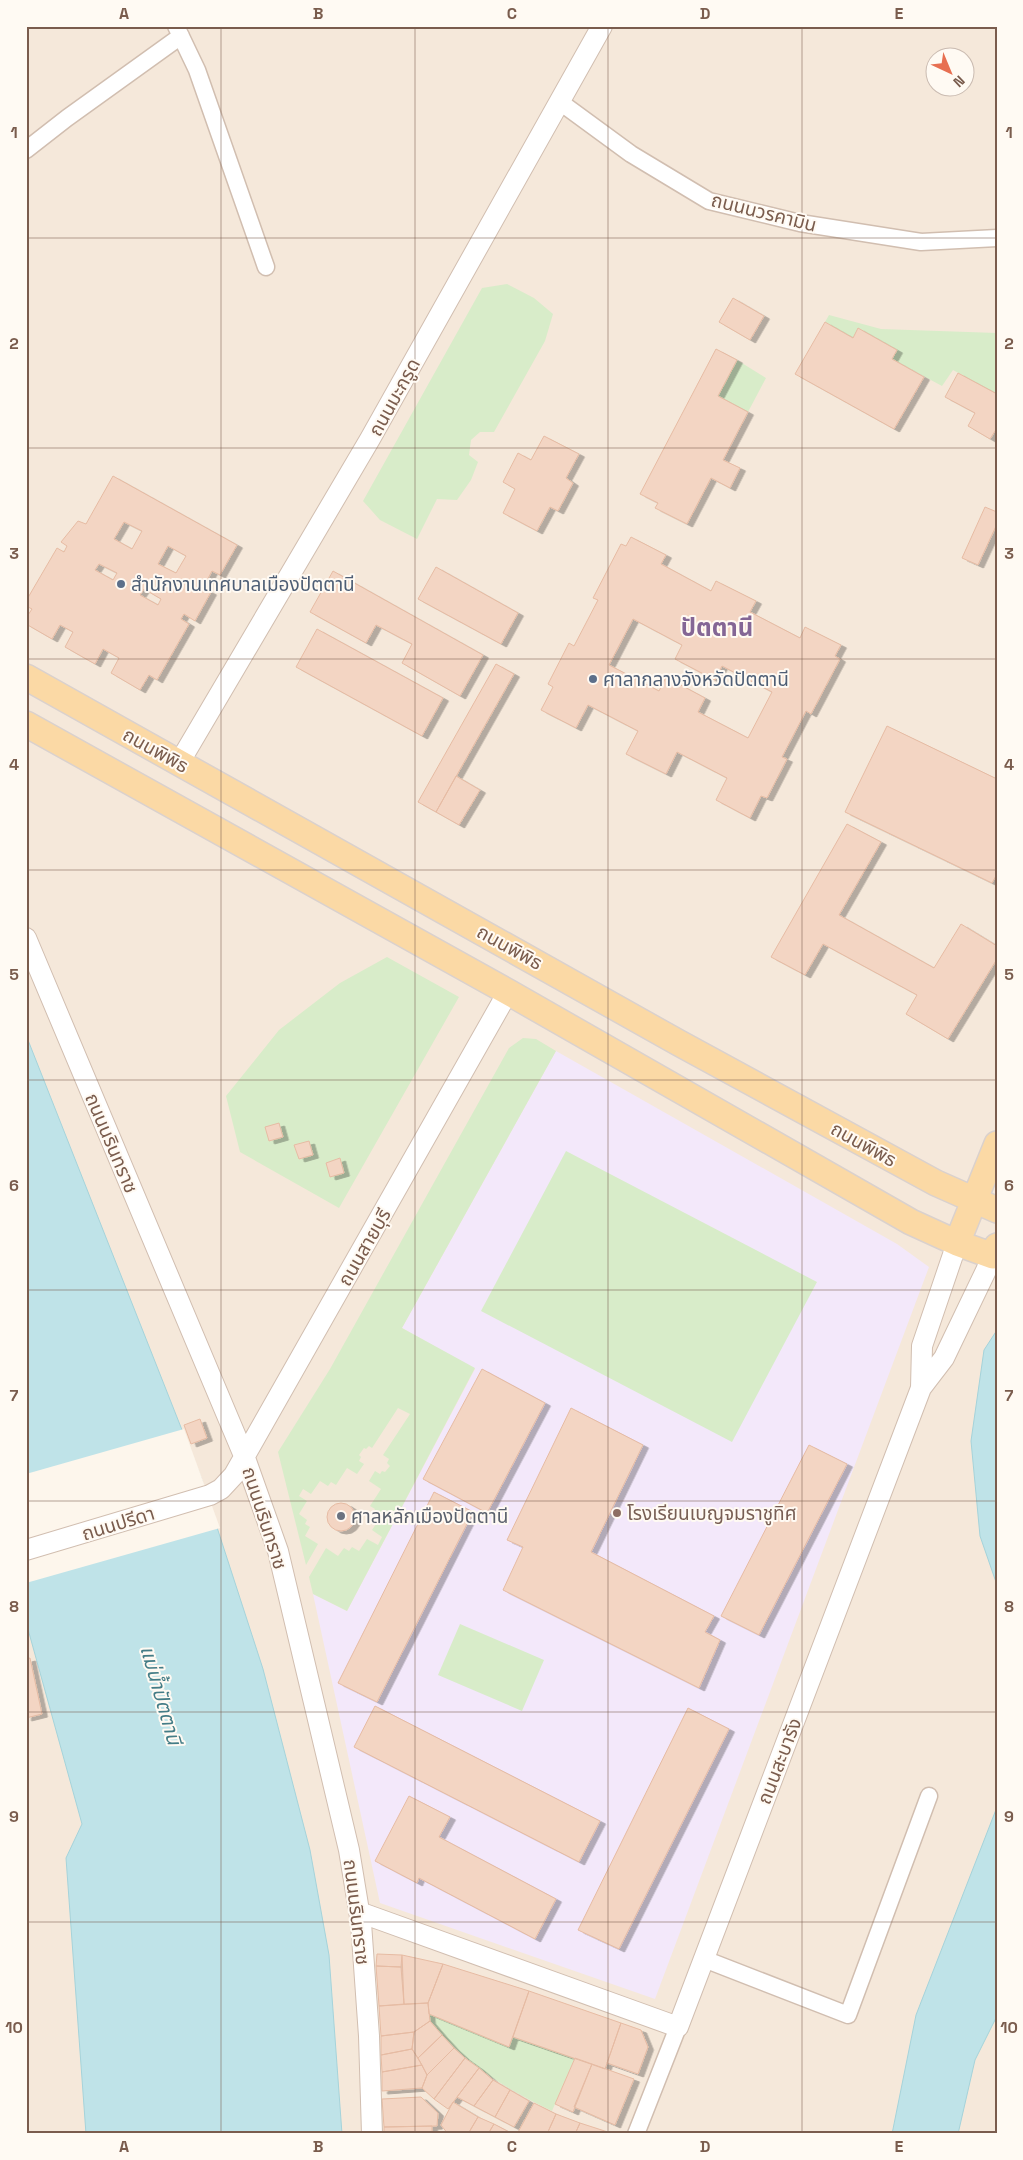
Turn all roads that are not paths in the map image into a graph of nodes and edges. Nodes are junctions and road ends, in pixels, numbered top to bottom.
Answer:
1 (602, 26) edge
2 (178, 31) edge
3 (560, 102) junction
4 (26, 150) edge
5 (997, 238) edge
6 (266, 266) dead end
7 (26, 678) edge
8 (26, 724) edge
9 (179, 763) junction
10 (158, 799) junction
11 (292, 828) junction
12 (273, 863) junction
13 (411, 893) junction
14 (391, 929) junction
15 (26, 938) edge
16 (546, 968) junction
17 (518, 997) junction
18 (679, 1043) junction
19 (659, 1079) junction
20 (997, 1144) edge
21 (986, 1206) edge
22 (957, 1243) junction
23 (995, 1251) edge
24 (921, 1388) junction
25 (244, 1458) junction
26 (210, 1495) joint
27 (26, 1550) edge
28 (929, 1796) dead end
29 (359, 1912) junction
30 (704, 1959) junction
31 (678, 2027) junction
32 (372, 2134) edge
33 (636, 2134) edge

1 - 3 street, ถนนมะกรูด
2 - 4 street
2 - 6 street
3 - 5 street, ถนนนวรคามิน
3 - 9 street, ถนนมะกรูด
7 - 9 main road, ถนนพิพิธ
8 - 10 main road
9 - 10 main road
9 - 11 main road, ถนนพิพิธ
10 - 12 main road
11 - 12 main road
11 - 13 main road, ถนนพิพิธ
12 - 14 main road
13 - 14 main road
13 - 16 main road, ถนนพิพิธ
14 - 17 main road
15 - 25 street, ถนนนรินทราช
16 - 17 main road
16 - 18 main road, ถนนพิพิธ
17 - 19 main road
17 - 25 street, ถนนสายบุรี
18 - 19 main road
18 - 21 main road, ถนนพิพิธ
19 - 22 main road
20 - 21 main road
21 - 22 main road
22 - 23 main road
22 - 24 street
23 - 24 street
24 - 30 street, ถนนสะบารัง
25 - 26 street, ถนนสายบุรี
25 - 29 street, ถนนนรินทราช
26 - 27 street, ถนนปรีดา
28 - 30 street
29 - 31 street
29 - 32 street, ถนนนรินทราช
30 - 31 street, ถนนสะบารัง
31 - 33 street, ถนนสะบารัง

